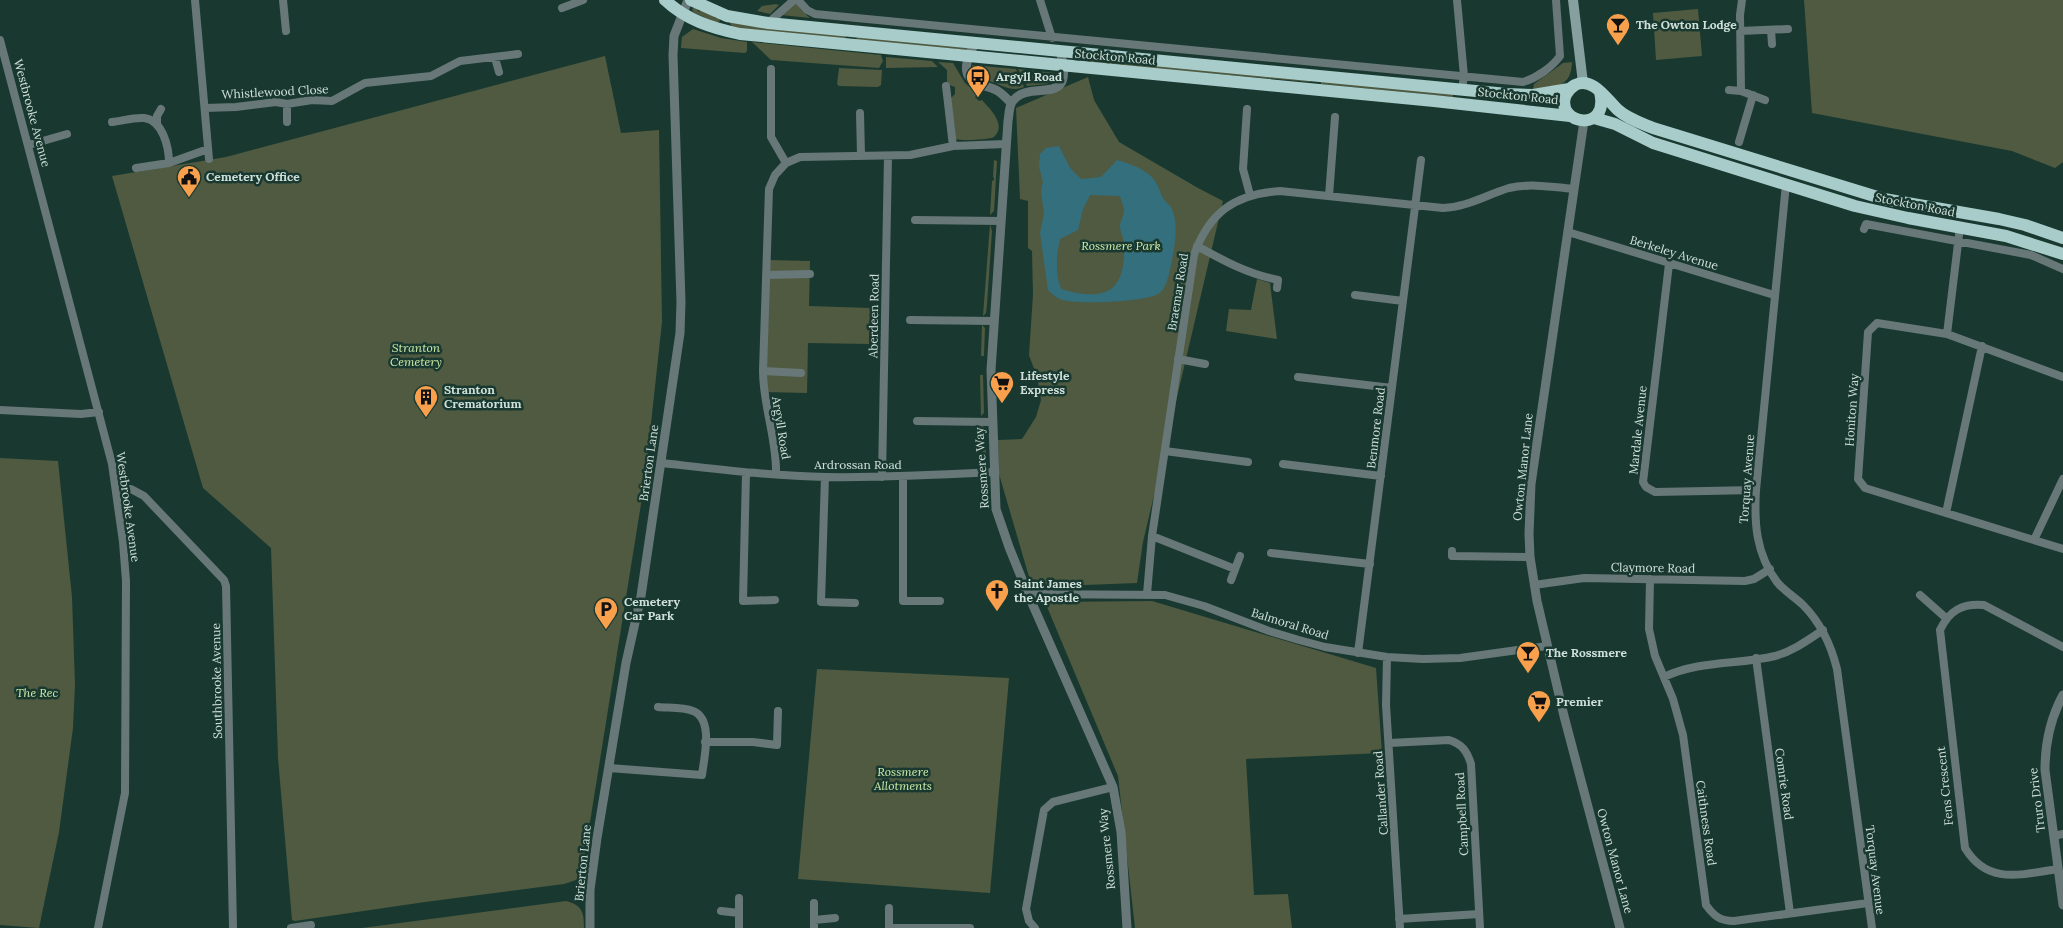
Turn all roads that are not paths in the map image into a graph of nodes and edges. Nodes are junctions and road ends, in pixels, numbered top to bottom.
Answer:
1 (195, 0) edge
2 (283, 0) edge
3 (583, 0) edge
4 (665, 0) edge
5 (689, 0) edge
6 (794, 0) edge
7 (798, 0) edge
8 (1040, 0) edge
9 (1457, 0) edge
10 (1556, 0) edge
11 (1573, 0) edge
12 (1742, 0) edge
13 (562, 8) dead end
14 (682, 14) junction
15 (768, 22) junction
16 (852, 25) junction
17 (1788, 29) dead end
18 (1771, 30) junction
19 (286, 31) dead end
20 (1740, 31) junction
21 (1052, 38) junction
22 (0, 40) edge
23 (975, 43) junction
24 (1772, 44) dead end
25 (853, 46) junction
26 (1093, 48) junction
27 (1060, 51) junction
28 (518, 54) dead end
29 (967, 57) junction
30 (495, 58) junction
31 (1064, 66) junction
32 (771, 69) dead end
33 (499, 72) dead end
34 (1464, 76) junction
35 (1583, 83) junction
36 (946, 86) dead end
37 (1462, 89) junction
38 (1569, 89) junction
39 (1728, 90) dead end
40 (1741, 91) junction
41 (1600, 92) junction
42 (1753, 95) junction
43 (1765, 100) dead end
44 (1011, 103) junction
45 (287, 104) junction
46 (205, 108) junction
47 (161, 109) dead end
48 (1248, 109) dead end
49 (860, 113) dead end
50 (1570, 116) junction
51 (1334, 118) dead end
52 (1589, 120) junction
53 (112, 122) dead end
54 (287, 122) dead end
55 (157, 126) junction
56 (67, 134) dead end
57 (1739, 142) dead end
58 (1006, 144) junction
59 (29, 145) junction
60 (953, 146) junction
61 (208, 149) junction
62 (861, 155) junction
63 (888, 156) junction
64 (209, 159) dead end
65 (1421, 160) dead end
66 (170, 163) junction
67 (786, 163) junction
68 (136, 168) dead end
69 (1786, 184) junction
70 (1574, 189) junction
71 (1250, 195) junction
72 (1329, 196) junction
73 (1416, 204) junction
74 (915, 220) dead end
75 (1000, 221) junction
76 (1960, 227) junction
77 (1864, 229) dead end
78 (1568, 232) junction
79 (2063, 238) edge
80 (1958, 242) junction
81 (1197, 246) junction
82 (2063, 254) edge
83 (1669, 264) junction
84 (2063, 269) edge
85 (810, 274) dead end
86 (766, 275) junction
87 (1278, 281) dead end
88 (1355, 295) dead end
89 (1774, 295) junction
90 (1403, 300) junction
91 (910, 320) dead end
92 (992, 321) junction
93 (1947, 334) junction
94 (1982, 346) junction
95 (1178, 359) junction
96 (1205, 364) dead end
97 (763, 371) junction
98 (801, 373) dead end
99 (1298, 377) dead end
100 (2063, 377) edge
101 (1392, 388) junction
102 (0, 410) edge
103 (99, 412) junction
104 (917, 420) dead end
105 (991, 422) junction
106 (1165, 451) junction
107 (1248, 462) dead end
108 (662, 463) junction
109 (1283, 464) dead end
110 (995, 472) junction
111 (746, 473) junction
112 (776, 474) junction
113 (903, 476) junction
114 (1381, 476) junction
115 (825, 477) junction
116 (882, 477) junction
117 (2063, 479) edge
118 (117, 490) junction
119 (1756, 490) junction
120 (1946, 513) junction
121 (1152, 536) junction
122 (2034, 540) junction
123 (2063, 548) edge
124 (1452, 551) dead end
125 (1271, 553) dead end
126 (1240, 556) dead end
127 (1530, 557) junction
128 (1370, 564) junction
129 (1235, 569) junction
130 (1770, 569) junction
131 (1650, 579) junction
132 (1231, 580) dead end
133 (1534, 585) junction
134 (1028, 594) junction
135 (1148, 594) junction
136 (1920, 595) dead end
137 (775, 600) dead end
138 (940, 601) dead end
139 (855, 603) dead end
140 (1946, 618) junction
141 (1823, 630) junction
142 (1547, 646) junction
143 (2063, 647) edge
144 (1358, 654) junction
145 (1388, 657) junction
146 (1756, 658) junction
147 (1664, 677) junction
148 (2063, 695) edge
149 (658, 707) dead end
150 (778, 711) dead end
151 (706, 742) junction
152 (1389, 744) junction
153 (609, 768) junction
154 (1112, 787) junction
155 (2058, 835) edge
156 (2058, 869) junction
157 (739, 898) dead end
158 (1868, 902) junction
159 (814, 903) dead end
160 (2063, 905) edge
161 (889, 908) dead end
162 (721, 911) dead end
163 (739, 912) junction
164 (1790, 913) junction
165 (1479, 914) junction
166 (834, 918) dead end
167 (1400, 919) junction
168 (814, 924) edge
169 (311, 925) dead end
170 (98, 928) edge
171 (233, 928) edge
172 (291, 928) edge
173 (590, 928) edge
174 (739, 928) edge
175 (889, 928) edge
176 (958, 928) edge
177 (970, 928) edge
178 (1035, 928) edge
179 (1127, 928) edge
180 (1400, 928) edge
181 (1480, 928) edge
182 (1620, 928) edge
183 (1872, 928) edge

1 - 46 street
2 - 19 street
3 - 13 street
4 - 14 highway, Stockton Road
5 - 14 street, Brierton Lane
5 - 15 highway, Stockton Road
6 - 15 street
7 - 16 street
8 - 21 street
9 - 34 street
10 - 34 street, Stockton Road
11 - 35 main road
12 - 20 street
14 - 25 highway, Stockton Road
14 - 108 street, Brierton Lane
15 - 16 highway, Stockton Road
16 - 21 street, Stockton Road
16 - 23 highway, Stockton Road
16 - 25 street
17 - 18 street
18 - 20 street
18 - 24 street
20 - 40 street
21 - 26 street, Stockton Road
22 - 59 street, Westbrooke Avenue
23 - 27 highway, Stockton Road
23 - 29 street
25 - 29 highway, Stockton Road
26 - 27 highway, Stockton Road
26 - 34 street, Stockton Road
26 - 37 highway, Stockton Road
27 - 31 street
28 - 30 street, Whistlewood Close
29 - 31 highway, Stockton Road
29 - 44 street
30 - 33 street
30 - 45 street, Whistlewood Close
31 - 44 street
31 - 50 highway, Stockton Road
32 - 67 street
34 - 37 street
35 - 38 highway
35 - 41 highway
36 - 60 street
37 - 38 highway, Stockton Road
38 - 50 highway
39 - 40 street
40 - 42 street
41 - 52 highway
41 - 79 highway, Stockton Road
42 - 43 street
42 - 57 street
44 - 58 street, Rossmere Way
45 - 46 street, Whistlewood Close
45 - 54 street
46 - 61 street
47 - 55 street
48 - 71 street
49 - 62 street
50 - 52 highway
51 - 72 street
52 - 69 highway, Stockton Road
52 - 70 street, Owton Manor Lane
53 - 55 street
55 - 66 street
56 - 59 street
58 - 60 street
58 - 75 street, Rossmere Way
59 - 103 street, Westbrooke Avenue
60 - 63 street
61 - 64 street
61 - 66 street
62 - 63 street
62 - 67 street
63 - 116 street, Aberdeen Road
65 - 73 street, Benmore Road
66 - 68 street
67 - 86 street, Argyll Road
69 - 76 highway, Stockton Road
69 - 89 street, Torquay Avenue
70 - 73 street, Braemar Road
70 - 78 street, Owton Manor Lane
71 - 72 street, Braemar Road
71 - 81 street, Braemar Road
72 - 73 street, Braemar Road
73 - 90 street, Benmore Road
74 - 75 street
75 - 92 street, Rossmere Way
76 - 80 street
76 - 82 highway, Stockton Road
77 - 80 street
78 - 83 street, Berkeley Avenue
78 - 127 street, Owton Manor Lane
80 - 84 street
80 - 93 street
81 - 87 street
81 - 95 street, Braemar Road
83 - 89 street, Berkeley Avenue
83 - 119 street, Mardale Avenue
85 - 86 street
86 - 97 street, Argyll Road
88 - 90 street
89 - 119 street, Torquay Avenue
90 - 101 street, Benmore Road
91 - 92 street
92 - 105 street, Rossmere Way
93 - 94 street, Honiton Way
93 - 120 street, Honiton Way
94 - 100 street, Honiton Way
94 - 120 street
95 - 96 street
95 - 106 street, Braemar Road
97 - 98 street
97 - 112 street, Argyll Road
99 - 101 street
101 - 114 street, Benmore Road
102 - 103 street
103 - 118 street, Westbrooke Avenue
104 - 105 street
105 - 110 street, Rossmere Way
106 - 107 street
106 - 121 street, Braemar Road
108 - 111 street, Ardrossan Road
108 - 153 street, Brierton Lane
109 - 114 street
110 - 113 street, Ardrossan Road
110 - 134 street, Rossmere Way
111 - 112 street, Ardrossan Road
111 - 137 street
112 - 115 street, Ardrossan Road
113 - 116 street, Ardrossan Road
113 - 138 street
114 - 128 street, Benmore Road
115 - 116 street, Ardrossan Road
115 - 139 street
117 - 122 street
118 - 170 street, Westbrooke Avenue
118 - 171 street, Southbrooke Avenue
119 - 130 street, Torquay Avenue
120 - 122 street, Honiton Way
121 - 129 street
121 - 135 street, Braemar Road
122 - 123 street, Honiton Way
124 - 127 street
125 - 128 street
126 - 129 street
127 - 133 street, Owton Manor Lane
128 - 144 street, Benmore Road
129 - 132 street
130 - 131 street, Claymore Road
130 - 141 street, Torquay Avenue
131 - 133 street, Claymore Road
131 - 147 street, Caithness Road
133 - 142 street, Owton Manor Lane
134 - 135 street, Balmoral Road
134 - 154 street, Rossmere Way
135 - 144 street, Balmoral Road
136 - 140 street
140 - 143 street
140 - 156 street, Fens Crescent
141 - 146 street
141 - 158 street, Torquay Avenue
142 - 145 street, Balmoral Road
142 - 182 street, Owton Manor Lane
144 - 145 street, Balmoral Road
145 - 152 street, Callander Road
146 - 147 street
146 - 164 street, Comrie Road
147 - 164 street, Caithness Road
148 - 155 street, Truro Drive
149 - 151 street
150 - 151 street
151 - 153 street
152 - 165 street, Campbell Road
152 - 167 street, Callander Road
153 - 173 street, Brierton Lane
154 - 178 street
154 - 179 street, Rossmere Way
155 - 156 street, Truro Drive
156 - 160 street, Truro Drive
157 - 163 street
158 - 164 street, Caithness Road
158 - 183 street, Torquay Avenue
159 - 168 street
161 - 175 street
162 - 163 street
163 - 174 street
165 - 167 street
165 - 181 street, Campbell Road
166 - 168 street
167 - 180 street, Callander Road
169 - 172 street
175 - 176 street
176 - 177 street

